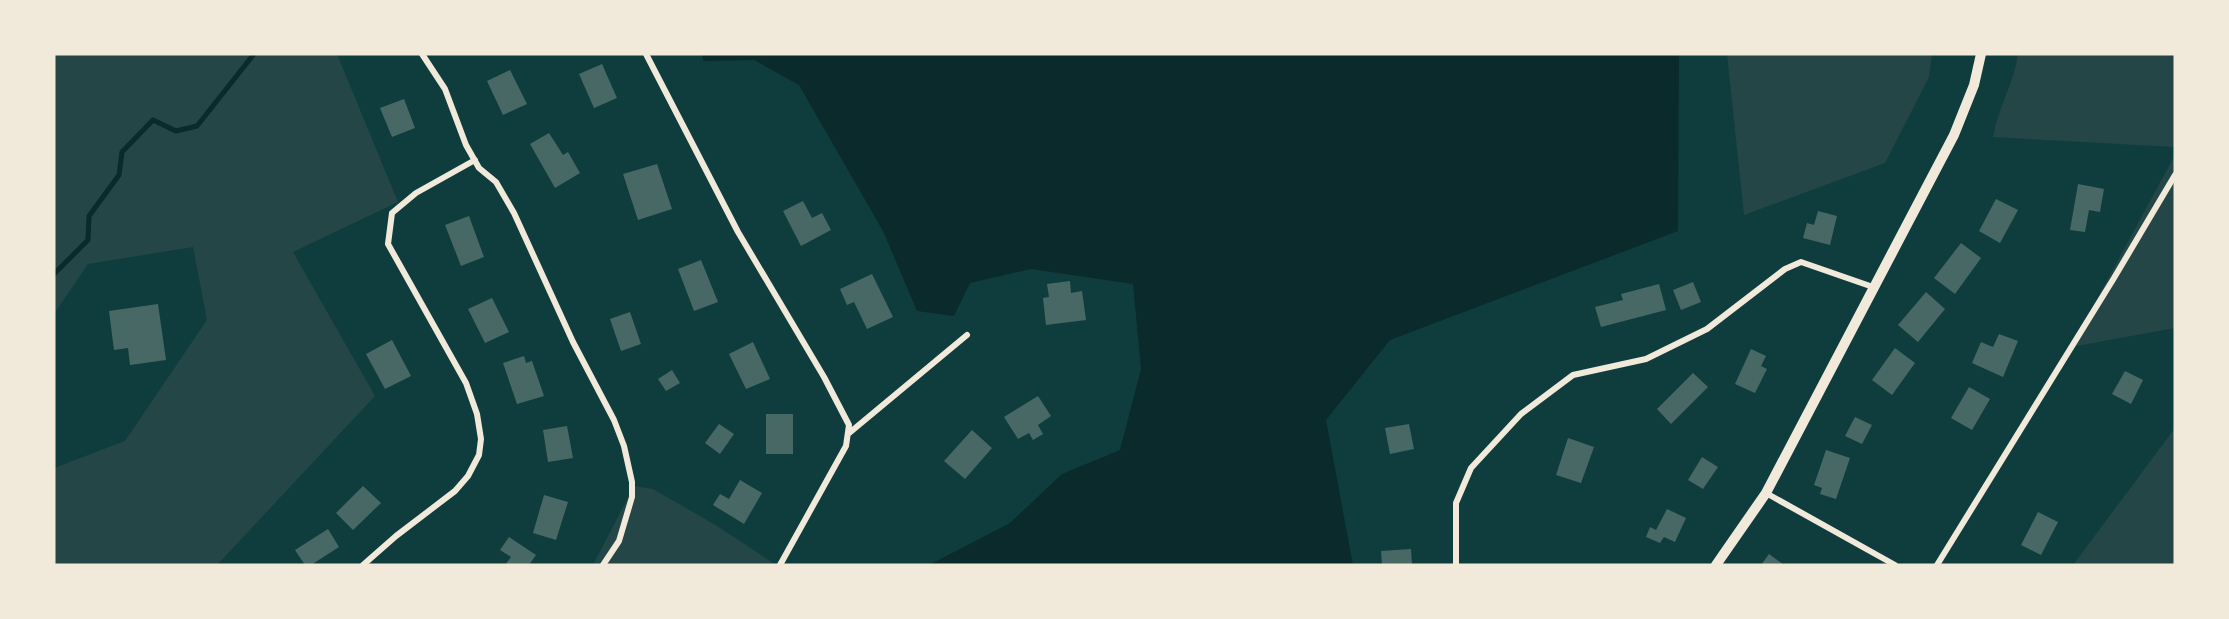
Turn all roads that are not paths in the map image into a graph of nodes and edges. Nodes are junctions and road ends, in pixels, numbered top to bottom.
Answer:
1 (422, 54) edge
2 (646, 54) edge
3 (1981, 54) edge
4 (475, 160) junction
5 (2175, 175) edge
6 (1873, 287) junction
7 (967, 335) dead end
8 (848, 434) junction
9 (1766, 493) junction
10 (363, 565) edge
11 (603, 565) edge
12 (780, 565) edge
13 (1456, 565) edge
14 (1716, 565) edge
15 (1895, 565) edge
16 (1937, 565) edge

1 - 4 street
2 - 8 street
3 - 6 street
4 - 10 street
4 - 11 street
5 - 16 street
6 - 9 street
6 - 13 street
7 - 8 street
8 - 12 street
9 - 14 street
9 - 15 street

